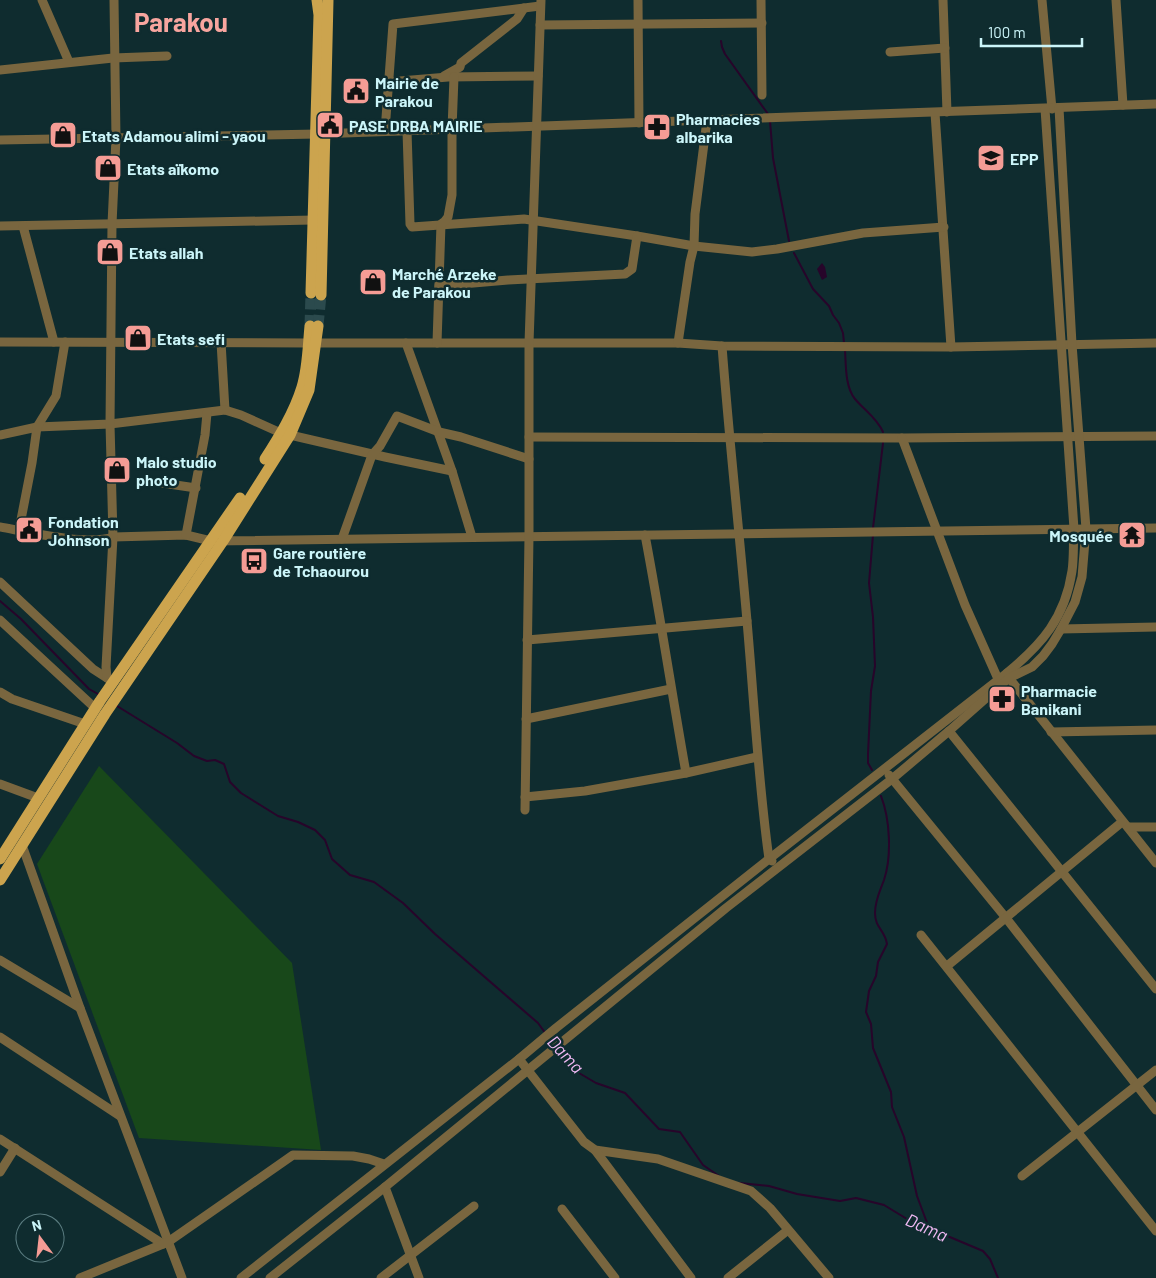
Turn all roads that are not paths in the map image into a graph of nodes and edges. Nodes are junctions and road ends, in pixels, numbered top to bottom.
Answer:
1 (42, 0) edge
2 (114, 0) edge
3 (316, 0) edge
4 (328, 0) edge
5 (638, 0) edge
6 (761, 0) edge
7 (943, 0) edge
8 (1042, 0) edge
9 (1116, 0) edge
10 (540, 3) edge
11 (524, 8) junction
12 (762, 23) junction
13 (540, 24) junction
14 (639, 25) junction
15 (945, 48) junction
16 (890, 52) dead end
17 (167, 56) dead end
18 (113, 58) junction
19 (69, 62) junction
20 (0, 70) edge
21 (538, 76) junction
22 (454, 77) junction
23 (441, 78) junction
24 (388, 82) junction
25 (762, 95) dead end
26 (1156, 104) edge
27 (1122, 106) junction
28 (1052, 109) junction
29 (947, 112) junction
30 (934, 113) junction
31 (707, 120) junction
32 (639, 123) junction
33 (536, 126) junction
34 (452, 129) junction
35 (407, 130) junction
36 (385, 131) junction
37 (321, 133) junction
38 (116, 138) junction
39 (0, 140) edge
40 (313, 220) junction
41 (534, 222) junction
42 (112, 224) junction
43 (441, 224) junction
44 (0, 226) edge
45 (23, 226) junction
46 (944, 227) junction
47 (637, 236) junction
48 (694, 246) junction
49 (532, 279) junction
50 (439, 286) junction
51 (314, 326) tunnel mouth
52 (111, 341) junction
53 (0, 342) edge
54 (54, 342) junction
55 (64, 342) junction
56 (221, 342) junction
57 (678, 342) junction
58 (312, 343) junction
59 (406, 343) junction
60 (529, 343) junction
61 (438, 344) junction
62 (1061, 344) junction
63 (1072, 344) junction
64 (1156, 344) edge
65 (722, 346) junction
66 (951, 346) junction
67 (225, 410) junction
68 (207, 413) junction
69 (110, 424) junction
70 (37, 427) junction
71 (438, 432) junction
72 (285, 434) junction
73 (0, 435) edge
74 (729, 436) junction
75 (1156, 436) edge
76 (529, 437) junction
77 (1067, 437) junction
78 (1079, 437) junction
79 (902, 438) junction
80 (372, 454) junction
81 (529, 459) junction
82 (452, 471) junction
83 (162, 483) dead end
84 (196, 488) junction
85 (0, 527) edge
86 (1156, 528) edge
87 (1074, 529) junction
88 (1086, 529) junction
89 (19, 530) junction
90 (936, 531) junction
91 (738, 534) junction
92 (186, 535) junction
93 (644, 535) junction
94 (529, 536) junction
95 (113, 537) junction
96 (472, 537) junction
97 (342, 539) junction
98 (217, 541) junction
99 (0, 582) edge
100 (0, 620) edge
101 (747, 621) junction
102 (1156, 626) edge
103 (662, 627) junction
104 (1062, 629) junction
105 (527, 640) junction
106 (1008, 676) junction
107 (998, 679) junction
108 (113, 684) junction
109 (671, 689) junction
110 (0, 692) edge
111 (102, 705) junction
112 (526, 718) junction
113 (86, 724) junction
114 (1156, 730) edge
115 (949, 731) junction
116 (1051, 732) junction
117 (757, 757) junction
118 (884, 768) junction
119 (686, 773) junction
120 (892, 779) junction
121 (0, 784) edge
122 (524, 796) junction
123 (38, 798) junction
124 (524, 810) dead end
125 (1125, 825) junction
126 (1156, 827) edge
127 (22, 844) junction
128 (769, 858) junction
129 (0, 859) edge
130 (1156, 864) edge
131 (777, 867) junction
132 (1063, 872) junction
133 (0, 880) edge
134 (1006, 918) junction
135 (921, 935) dead end
136 (0, 960) edge
137 (947, 966) junction
138 (1156, 989) edge
139 (80, 1008) junction
140 (0, 1037) edge
141 (519, 1059) junction
142 (528, 1070) junction
143 (1156, 1070) edge
144 (1137, 1085) junction
145 (1156, 1110) edge
146 (120, 1116) junction
147 (1077, 1131) junction
148 (0, 1139) edge
149 (15, 1148) junction
150 (595, 1150) junction
151 (384, 1164) junction
152 (0, 1172) edge
153 (1022, 1176) dead end
154 (385, 1187) junction
155 (474, 1206) dead end
156 (562, 1210) dead end
157 (788, 1230) junction
158 (1156, 1231) edge
159 (166, 1243) junction
160 (410, 1255) junction
161 (608, 1269) junction
162 (80, 1278) edge
163 (182, 1278) edge
164 (240, 1278) edge
165 (270, 1278) edge
166 (381, 1278) edge
167 (419, 1278) edge
168 (602, 1278) edge
169 (615, 1278) edge
170 (691, 1278) edge
171 (728, 1278) edge
172 (829, 1278) edge

1 - 19 street
2 - 18 street
3 - 37 main road
4 - 37 main road
5 - 14 street
6 - 12 street
7 - 15 street
8 - 28 street
9 - 27 street
10 - 11 street
10 - 13 street
11 - 23 street
11 - 24 street
12 - 14 street
12 - 25 street
13 - 14 street
13 - 21 street
14 - 32 street
15 - 16 street
15 - 29 street
17 - 18 street
18 - 19 street
18 - 38 street
19 - 20 street
21 - 22 street
21 - 33 street
22 - 23 street
22 - 34 street
23 - 24 street
24 - 36 street
26 - 27 street
27 - 28 street
28 - 29 street
28 - 62 street
28 - 63 street
29 - 30 street
30 - 31 street
30 - 46 street
31 - 32 street
31 - 48 street
32 - 33 street
33 - 34 street
33 - 41 street
34 - 35 street
34 - 43 street
35 - 36 street
35 - 43 street
36 - 37 street
37 - 38 street
37 - 40 main road
37 - 40 main road
38 - 39 street
38 - 42 street
40 - 42 street
41 - 43 street
41 - 47 street
41 - 49 street
42 - 45 street
42 - 52 street
43 - 50 street
44 - 45 street
45 - 54 street
46 - 48 street
46 - 66 street
47 - 48 street
47 - 49 street
48 - 57 street
49 - 50 street
49 - 60 street
50 - 61 street
51 - 58 main road
52 - 55 street
52 - 56 street
52 - 69 street
53 - 54 street
54 - 55 street
55 - 70 street
56 - 58 street
56 - 67 street
57 - 60 street
57 - 65 street
58 - 59 street
58 - 72 main road
59 - 61 street
59 - 71 street
60 - 61 street
60 - 76 street
62 - 63 street
62 - 66 street
62 - 77 street
63 - 64 street
63 - 78 street
65 - 66 street
65 - 74 street
67 - 68 street
67 - 72 street
68 - 69 street
68 - 84 street
69 - 70 street
69 - 95 street
70 - 73 street
70 - 89 street
71 - 80 street
71 - 81 street
71 - 82 street
72 - 80 street
72 - 98 main road
74 - 76 street
74 - 79 street
74 - 91 street
75 - 78 street
76 - 81 street
77 - 78 street
77 - 79 street
77 - 87 street
78 - 88 street
79 - 90 street
80 - 82 street
80 - 97 street
81 - 94 street
82 - 96 street
83 - 84 street
84 - 92 street
85 - 89 street
86 - 88 street
87 - 88 street
87 - 90 street
87 - 106 street
88 - 104 street
89 - 95 street
90 - 91 street
90 - 107 street
91 - 93 street
91 - 101 street
92 - 95 street
92 - 98 street
93 - 94 street
93 - 103 street
94 - 96 street
94 - 105 street
95 - 108 street
96 - 97 street
97 - 98 street
98 - 108 main road
99 - 108 street
100 - 111 street
101 - 103 street
101 - 117 street
102 - 104 street
103 - 105 street
103 - 109 street
104 - 106 street
105 - 112 street
106 - 107 street
106 - 115 street
106 - 116 street
107 - 118 street
108 - 111 main road
109 - 112 street
109 - 119 street
110 - 113 street
111 - 113 main road
111 - 127 main road
112 - 122 street
113 - 123 main road
114 - 116 street
115 - 120 street
115 - 132 street
116 - 125 street
117 - 119 street
117 - 128 street
118 - 120 street
118 - 128 street
119 - 122 street
120 - 131 street
120 - 134 street
121 - 123 street
122 - 124 street
123 - 129 main road
125 - 126 street
125 - 130 street
125 - 132 street
127 - 133 main road
127 - 139 street
128 - 131 street
128 - 141 street
131 - 142 street
132 - 134 street
132 - 138 street
134 - 137 street
134 - 144 street
135 - 137 street
136 - 139 street
137 - 147 street
139 - 146 street
140 - 146 street
141 - 142 street
141 - 151 street
142 - 150 street
142 - 154 street
143 - 144 street
144 - 145 street
144 - 147 street
146 - 159 street
147 - 153 street
147 - 158 street
148 - 149 street
149 - 152 street
149 - 159 street
150 - 157 street
150 - 170 street
151 - 159 street
151 - 164 street
154 - 160 street
154 - 165 street
155 - 160 street
156 - 161 street
157 - 171 street
157 - 172 street
159 - 162 street
159 - 163 street
160 - 166 street
160 - 167 street
161 - 168 street
161 - 169 street

